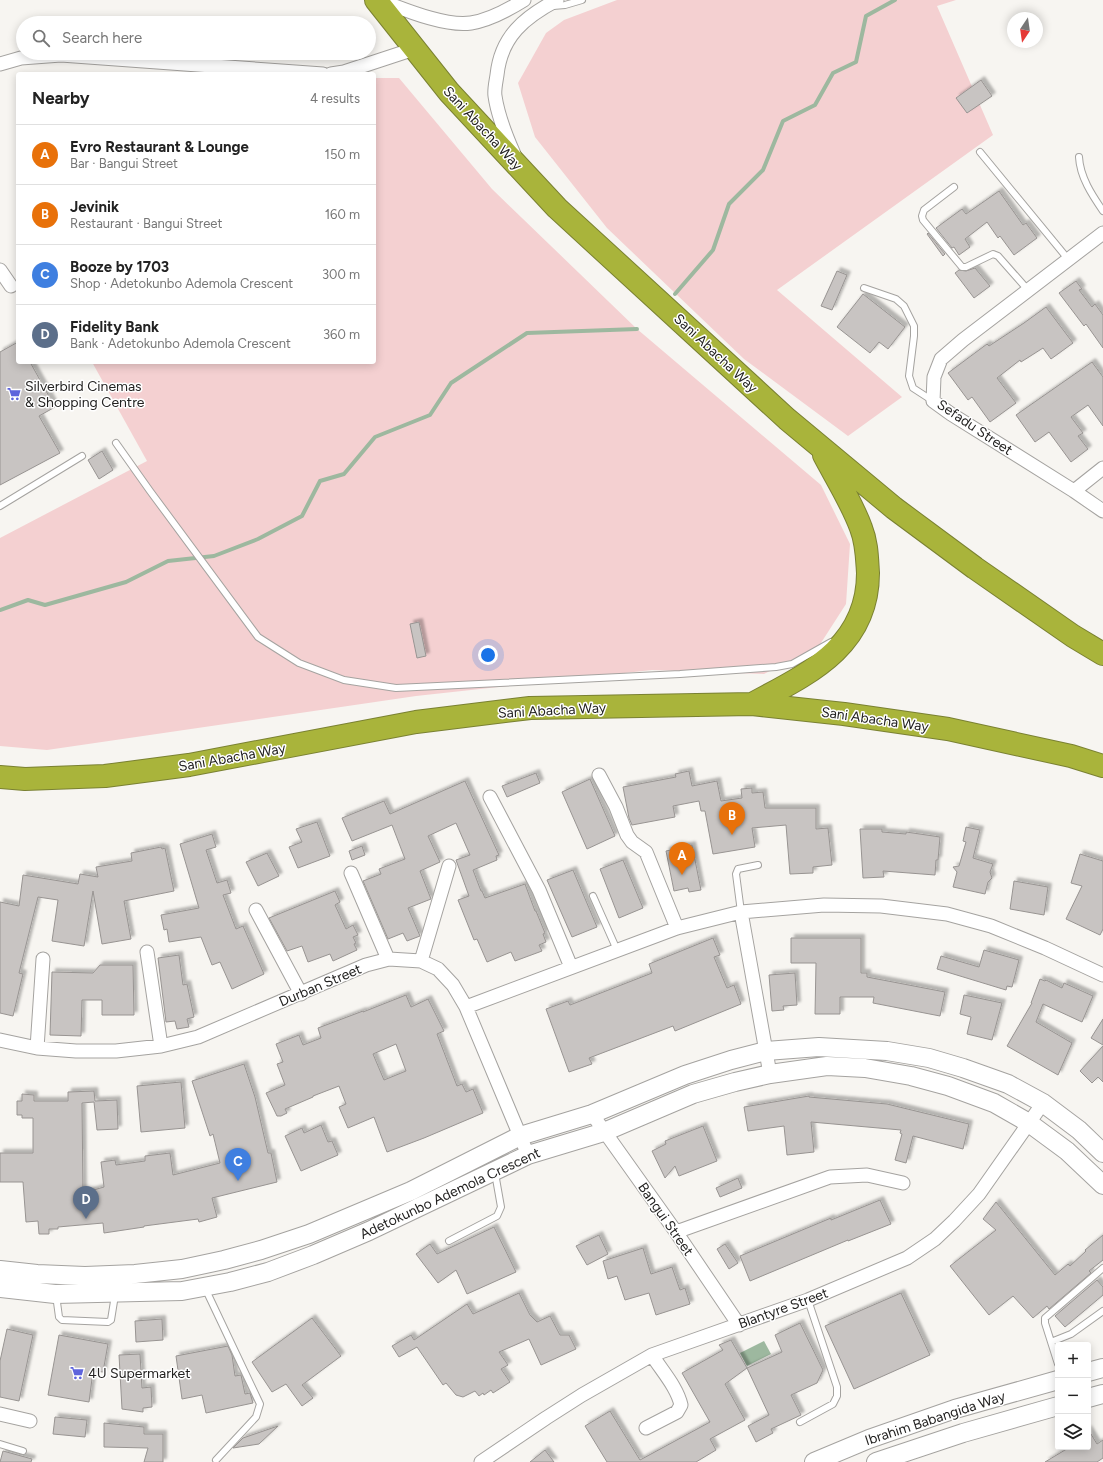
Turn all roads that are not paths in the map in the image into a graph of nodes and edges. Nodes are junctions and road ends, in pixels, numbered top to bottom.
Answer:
1 (376, 0) edge
2 (379, 0) edge
3 (524, 0) edge
4 (582, 0) edge
5 (552, 3) edge
6 (414, 49) junction
7 (16, 60) edge
8 (130, 60) edge
9 (0, 64) edge
10 (295, 72) edge
11 (344, 72) edge
12 (980, 152) dead end
13 (1079, 157) dead end
14 (519, 167) junction
15 (954, 187) dead end
16 (1103, 211) edge
17 (1103, 233) edge
18 (1068, 259) junction
19 (1, 272) edge
20 (15, 284) edge
21 (864, 288) dead end
22 (1028, 290) junction
23 (933, 402) junction
24 (116, 442) dead end
25 (818, 444) junction
26 (82, 456) dead end
27 (1103, 468) edge
28 (1074, 491) junction
29 (0, 506) edge
30 (1103, 511) edge
31 (834, 638) dead end
32 (1103, 654) edge
33 (752, 704) junction
34 (1103, 766) edge
35 (599, 775) dead end
36 (0, 777) edge
37 (490, 796) dead end
38 (758, 865) dead end
39 (449, 866) dead end
40 (351, 873) dead end
41 (593, 896) dead end
42 (256, 910) dead end
43 (741, 912) junction
44 (677, 928) junction
45 (617, 950) junction
46 (147, 952) dead end
47 (43, 959) dead end
48 (388, 959) junction
49 (422, 961) junction
50 (570, 968) junction
51 (1103, 976) edge
52 (300, 994) junction
53 (466, 1007) junction
54 (0, 1040) edge
55 (162, 1046) junction
56 (37, 1048) junction
57 (766, 1050) junction
58 (770, 1074) junction
59 (1043, 1103) junction
60 (592, 1114) junction
61 (1029, 1123) junction
62 (604, 1132) junction
63 (520, 1136) junction
64 (1103, 1153) edge
65 (528, 1155) junction
66 (495, 1171) junction
67 (903, 1183) dead end
68 (1103, 1185) edge
69 (676, 1232) junction
70 (449, 1241) dead end
71 (1103, 1268) edge
72 (0, 1270) edge
73 (204, 1287) junction
74 (0, 1288) edge
75 (116, 1292) junction
76 (55, 1294) junction
77 (808, 1300) junction
78 (1103, 1311) edge
79 (739, 1325) junction
80 (1051, 1342) junction
81 (1055, 1355) edge
82 (652, 1356) junction
83 (1103, 1368) edge
84 (1091, 1371) edge
85 (1055, 1381) edge
86 (1103, 1394) edge
87 (1091, 1397) edge
88 (1055, 1407) edge
89 (0, 1414) edge
90 (30, 1421) dead end
91 (800, 1422) dead end
92 (646, 1428) dead end
93 (0, 1444) edge
94 (23, 1451) dead end
95 (216, 1460) dead end
96 (481, 1462) edge
97 (814, 1462) edge
98 (876, 1462) edge

1 - 6 highway, Sani Abacha Way
2 - 3 street
4 - 5 lane
5 - 14 street
6 - 11 street
6 - 14 highway, Sani Abacha Way
7 - 9 street
8 - 10 street
12 - 18 lane
13 - 16 lane
14 - 25 highway, Sani Abacha Way
15 - 22 lane
17 - 18 street, Sefadu Street
18 - 22 street, Sefadu Street
19 - 20 street
21 - 23 lane
22 - 23 street, Sefadu Street
23 - 28 street, Sefadu Street
24 - 31 lane
25 - 32 highway, Sani Abacha Way
25 - 33 highway
26 - 29 lane
27 - 28 street
28 - 30 street, Sefadu Street
33 - 34 highway, Sani Abacha Way
33 - 36 highway, Sani Abacha Way
35 - 44 street
37 - 50 street
38 - 43 lane
39 - 49 street
40 - 48 street
41 - 45 lane
42 - 52 street
43 - 44 street
43 - 51 street
43 - 57 street
44 - 45 street
45 - 50 street
46 - 55 street
47 - 56 street
48 - 49 street, Durban Street
48 - 52 street, Durban Street
49 - 53 street, Durban Street
50 - 53 street
52 - 55 street, Durban Street
53 - 63 street, Durban Street
54 - 56 street, Durban Street
55 - 56 street, Durban Street
57 - 58 street
57 - 59 main road, Adetokunbo Ademola Crescent
57 - 60 main road, Adetokunbo Ademola Crescent
58 - 61 main road, Adetokunbo Ademola Crescent
58 - 62 main road, Adetokunbo Ademola Crescent
59 - 61 street, Blantyre Street
59 - 64 main road, Adetokunbo Ademola Crescent
60 - 62 street, Bangui Street
60 - 63 main road, Adetokunbo Ademola Crescent
61 - 68 main road, Adetokunbo Ademola Crescent
61 - 77 street, Blantyre Street
62 - 65 main road, Adetokunbo Ademola Crescent
62 - 69 street, Bangui Street
63 - 65 street, Durban Street
63 - 72 main road, Adetokunbo Ademola Crescent
65 - 66 main road, Adetokunbo Ademola Crescent
66 - 70 lane
66 - 73 main road, Adetokunbo Ademola Crescent
67 - 69 street
69 - 79 street, Bangui Street
71 - 80 lane
73 - 75 main road, Adetokunbo Ademola Crescent
73 - 95 lane
74 - 76 main road, Adetokunbo Ademola Crescent
75 - 76 main road, Adetokunbo Ademola Crescent
75 - 76 lane
77 - 79 street, Blantyre Street
77 - 91 lane
78 - 80 lane
79 - 82 street, Blantyre Street
80 - 81 lane
82 - 92 street
82 - 96 street, Blantyre Street
83 - 84 main road
85 - 97 main road, Ibrahim Babangida Way
86 - 87 main road
88 - 98 main road, Ibrahim Babangida Way
89 - 90 street
93 - 94 lane

